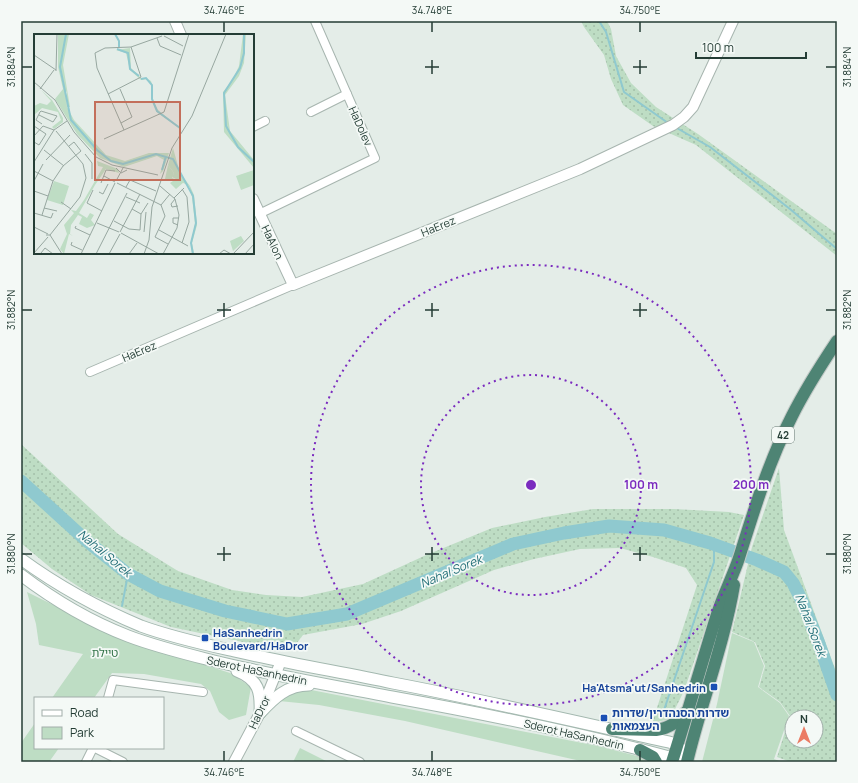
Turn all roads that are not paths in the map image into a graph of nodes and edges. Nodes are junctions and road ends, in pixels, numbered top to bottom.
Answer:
1 (175, 21) edge
2 (315, 21) edge
3 (733, 21) edge
4 (182, 34) edge
5 (347, 94) junction
6 (311, 112) dead end
7 (265, 121) dead end
8 (254, 126) edge
9 (254, 202) edge
10 (259, 214) junction
11 (293, 285) junction
12 (837, 341) edge
13 (90, 372) dead end
14 (21, 559) edge
15 (738, 560) junction
16 (21, 575) edge
17 (280, 661) junction
18 (217, 662) junction
19 (275, 675) junction
20 (331, 685) junction
21 (203, 692) dead end
22 (108, 697) edge
23 (690, 709) junction
24 (260, 713) junction
25 (612, 729) junction
26 (296, 731) dead end
27 (677, 744) junction
28 (93, 749) edge
29 (96, 749) edge
30 (640, 750) junction
31 (687, 759) edge
32 (673, 760) edge
33 (86, 762) edge
34 (123, 762) edge
35 (234, 762) edge
36 (360, 762) edge
37 (656, 762) edge

1 - 4 street
2 - 5 street, HaDolev
3 - 11 street, HaErez
5 - 6 street
5 - 10 street, HaDolev
7 - 8 street
9 - 10 street, HaAlon
10 - 11 street, HaAlon
11 - 13 street, HaErez
12 - 15 highway, 42
14 - 17 main road, Sderot HaSanhedrin
15 - 23 highway, 42
15 - 31 highway, 42
16 - 18 main road, Sderot HaSanhedrin
17 - 19 street, HaDror
17 - 25 main road, Sderot HaSanhedrin
18 - 19 main road, Sderot HaSanhedrin
18 - 24 main road
19 - 20 main road, Sderot HaSanhedrin
19 - 24 street, HaDror
20 - 24 main road
20 - 30 main road, Sderot HaSanhedrin
21 - 22 street
23 - 25 highway
23 - 27 highway, 42
24 - 35 street, HaDror
25 - 27 main road, Sderot HaSanhedrin
26 - 36 street
27 - 31 main road
27 - 32 highway, 42
28 - 33 street
29 - 34 street
30 - 32 main road, Sderot HaSanhedrin
30 - 37 highway
31 - 32 main road, Sderot HaSanhedrin

